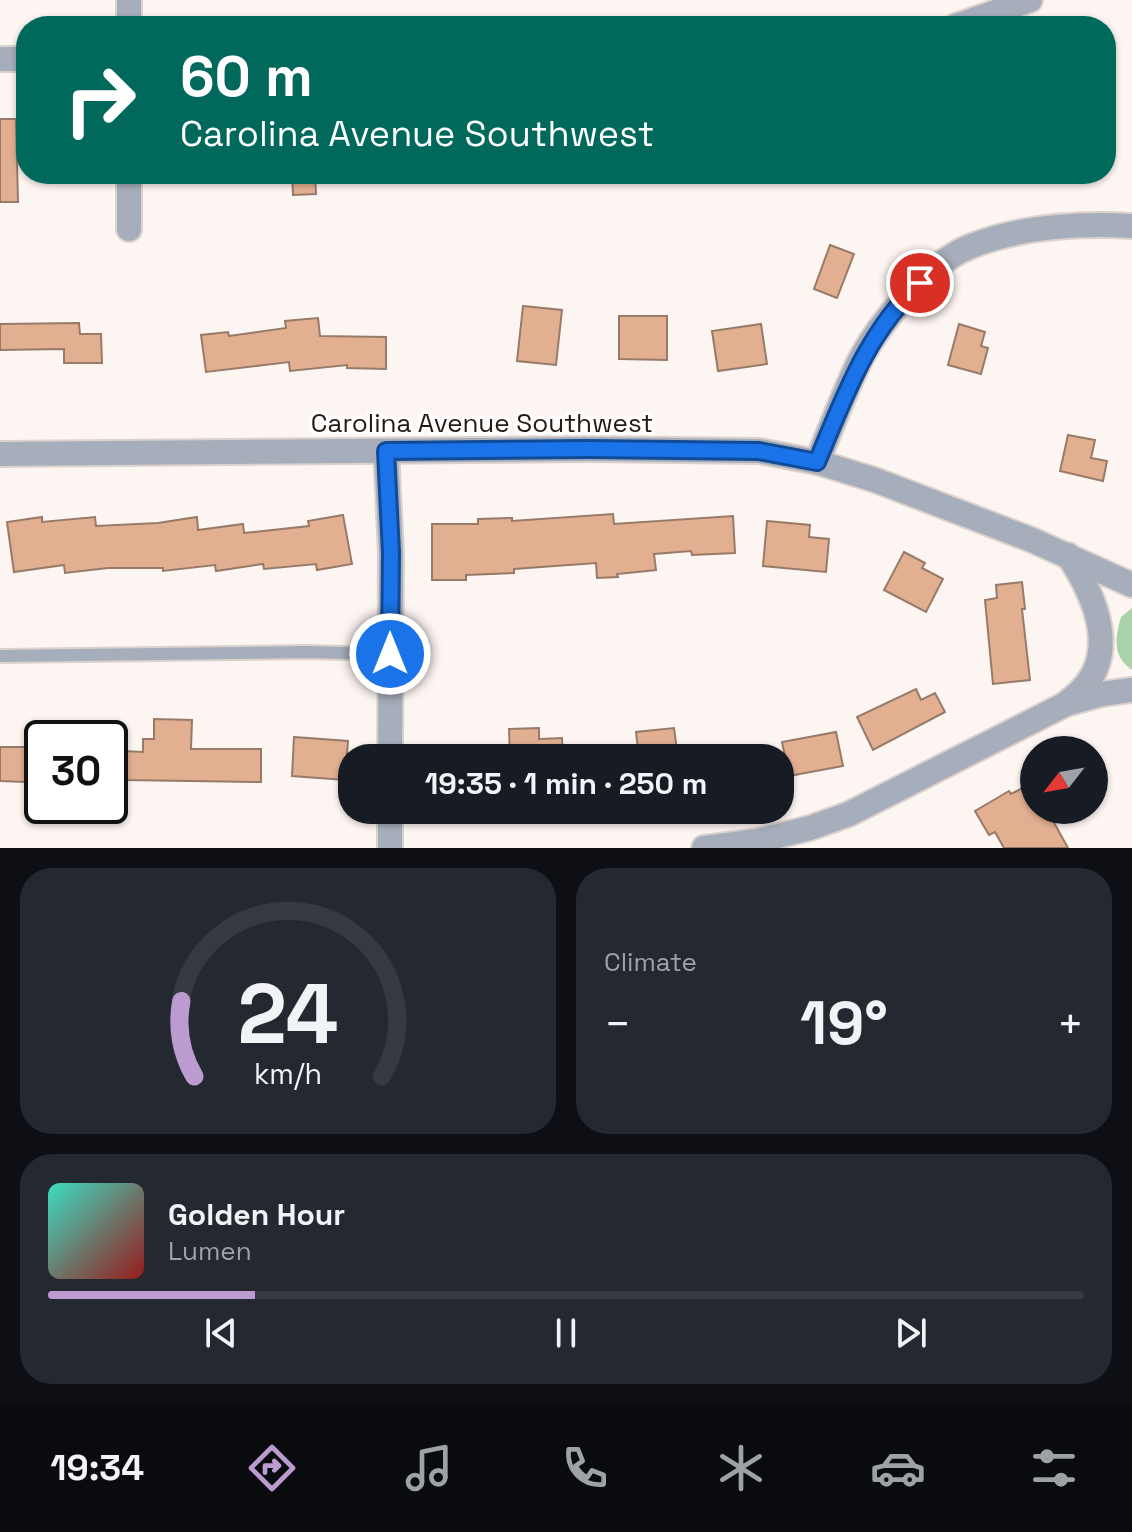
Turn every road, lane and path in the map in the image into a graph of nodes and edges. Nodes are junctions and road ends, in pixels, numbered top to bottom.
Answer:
1 (1030, 0) edge
2 (984, 16) edge
3 (129, 184) edge
4 (1132, 226) edge
5 (129, 229) dead end
6 (386, 451) junction
7 (0, 454) edge
8 (817, 462) junction
9 (1068, 555) junction
10 (1132, 585) edge
11 (390, 654) junction
12 (0, 656) edge
13 (1132, 690) edge
14 (1066, 704) junction
15 (390, 744) edge
16 (390, 824) edge
17 (390, 848) edge
18 (704, 848) edge

1 - 2 street
3 - 5 street
4 - 8 street
6 - 7 street, Carolina Avenue Southwest
6 - 8 street, Carolina Avenue Southwest
6 - 11 street
8 - 9 street, Carolina Avenue Southwest
9 - 10 street, Carolina Avenue Southwest
9 - 14 street
11 - 12 lane
11 - 15 street
13 - 14 street
14 - 18 street
16 - 17 street

